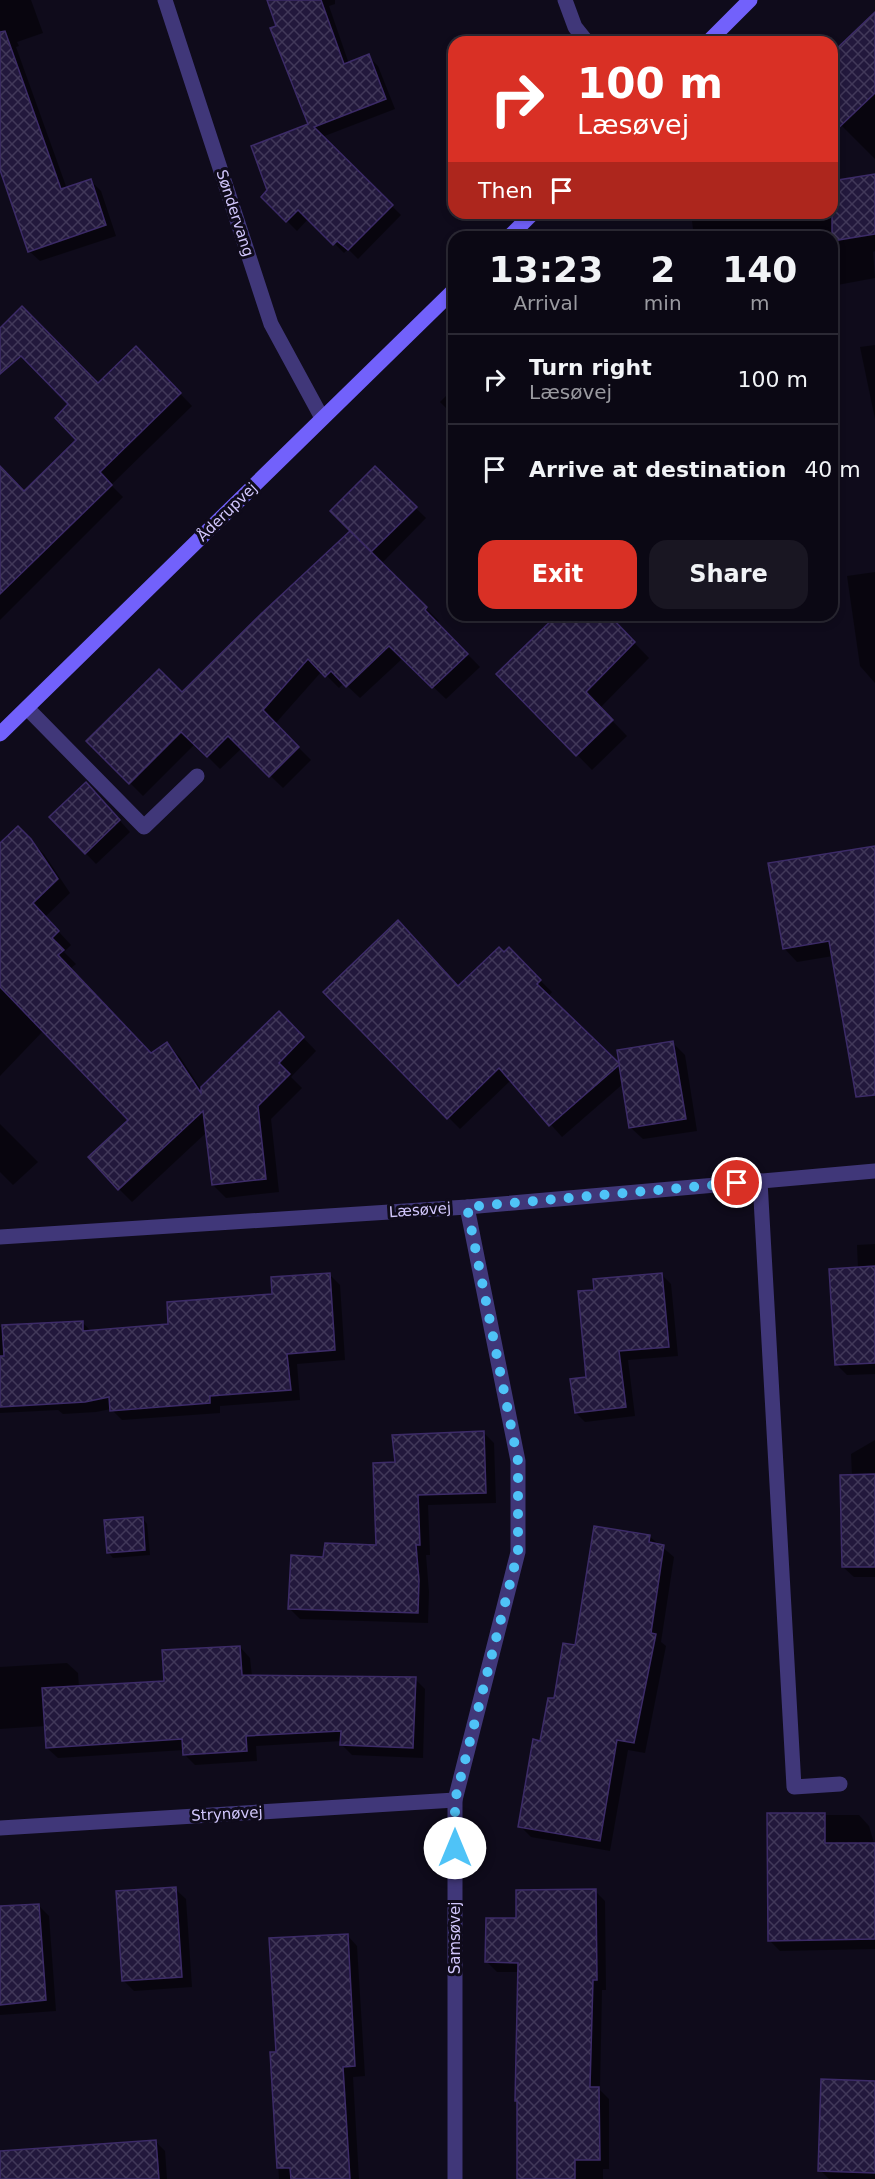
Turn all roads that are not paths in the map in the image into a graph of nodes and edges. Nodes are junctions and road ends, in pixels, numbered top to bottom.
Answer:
1 (165, 0) edge
2 (565, 0) edge
3 (750, 0) edge
4 (582, 36) edge
5 (714, 36) edge
6 (527, 219) edge
7 (514, 231) edge
8 (448, 296) edge
9 (322, 418) junction
10 (27, 708) junction
11 (0, 735) edge
12 (197, 776) dead end
13 (875, 1171) edge
14 (760, 1181) junction
15 (467, 1207) junction
16 (0, 1237) edge
17 (840, 1784) dead end
18 (455, 1800) junction
19 (0, 1828) edge
20 (455, 2179) edge

1 - 9 street, Søndervang
2 - 4 street
3 - 5 street
6 - 7 street
8 - 9 street, Åderupvej
9 - 10 street, Åderupvej
10 - 11 street, Åderupvej
10 - 12 street
13 - 14 street, Læsøvej
14 - 15 street, Læsøvej
14 - 17 street
15 - 16 street, Læsøvej
15 - 18 street, Samsøvej
18 - 19 street, Strynøvej
18 - 20 street, Samsøvej

